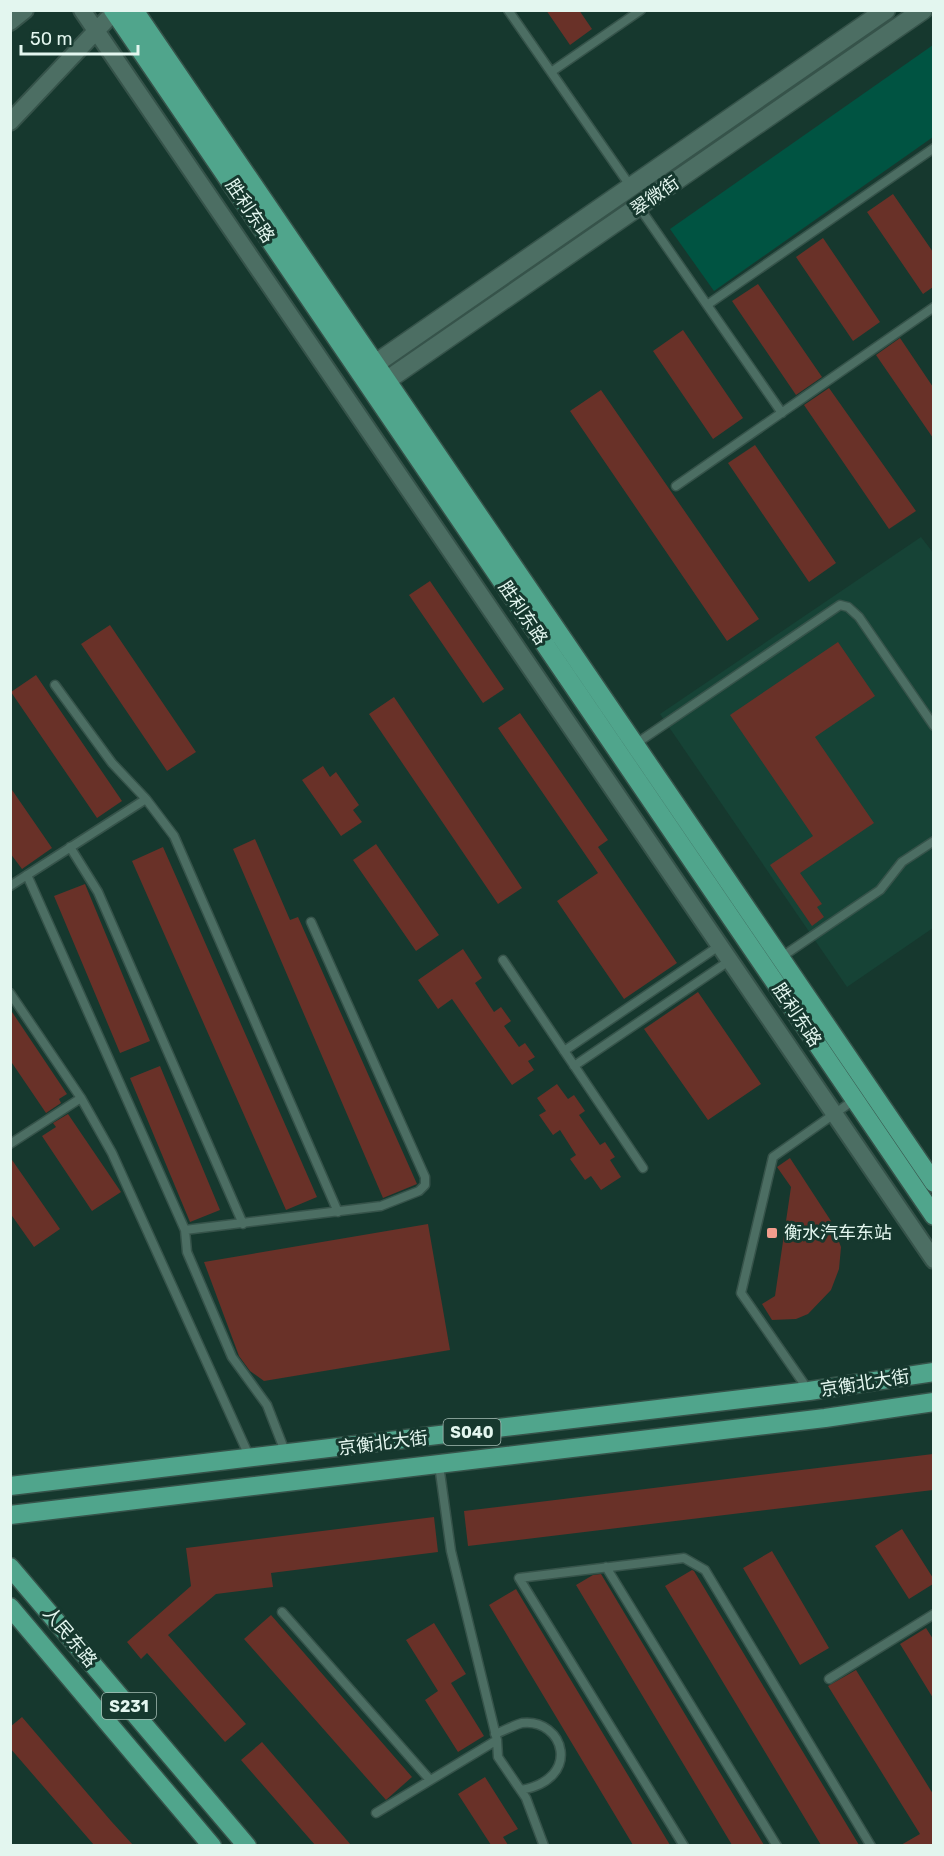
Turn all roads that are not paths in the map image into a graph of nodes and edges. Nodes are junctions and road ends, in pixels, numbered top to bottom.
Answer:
1 (26, 10) edge
2 (82, 10) edge
3 (134, 10) edge
4 (508, 10) edge
5 (640, 10) edge
6 (886, 10) edge
7 (923, 10) edge
8 (114, 11) edge
9 (10, 22) edge
10 (96, 31) junction
11 (552, 72) junction
12 (10, 122) edge
13 (933, 148) edge
14 (631, 187) junction
15 (639, 207) junction
16 (708, 305) junction
17 (933, 307) edge
18 (375, 364) junction
19 (386, 381) junction
20 (782, 413) junction
21 (676, 486) dead end
22 (55, 685) dead end
23 (933, 726) edge
24 (634, 745) junction
25 (146, 799) junction
26 (933, 841) edge
27 (70, 848) junction
28 (27, 875) junction
29 (10, 886) edge
30 (311, 922) dead end
31 (719, 946) junction
32 (779, 959) junction
33 (503, 960) dead end
34 (729, 961) junction
35 (10, 993) edge
36 (564, 1051) junction
37 (574, 1066) junction
38 (81, 1098) junction
39 (854, 1100) junction
40 (834, 1114) junction
41 (10, 1144) edge
42 (643, 1168) dead end
43 (933, 1183) edge
44 (338, 1212) junction
45 (933, 1216) edge
46 (243, 1224) junction
47 (185, 1230) junction
48 (933, 1260) edge
49 (933, 1372) edge
50 (809, 1391) junction
51 (933, 1402) edge
52 (286, 1454) junction
53 (250, 1458) junction
54 (439, 1465) junction
55 (10, 1486) edge
56 (10, 1515) edge
57 (10, 1567) edge
58 (606, 1567) junction
59 (10, 1607) edge
60 (282, 1612) dead end
61 (933, 1614) edge
62 (829, 1679) dead end
63 (496, 1737) junction
64 (430, 1780) junction
65 (521, 1790) junction
66 (376, 1813) dead end
67 (212, 1845) edge
68 (247, 1845) edge
69 (544, 1845) edge
70 (684, 1845) edge
71 (777, 1845) edge
72 (871, 1845) edge

1 - 9 street
2 - 10 street
3 - 18 main road, 胜利东路
4 - 11 lane
5 - 11 lane
6 - 14 street, 翠微街
7 - 15 street, 翠微街
8 - 10 street
8 - 39 main road, 胜利东路
10 - 12 street
10 - 31 street
11 - 14 lane
13 - 16 lane
14 - 18 street, 翠微街
15 - 16 lane
15 - 19 street, 翠微街
16 - 20 lane
17 - 20 lane
18 - 19 main road, 胜利东路
19 - 24 main road, 胜利东路
20 - 21 lane
22 - 25 lane
23 - 24 lane
24 - 32 main road, 胜利东路
25 - 27 lane
25 - 44 lane
26 - 32 lane
27 - 28 lane
27 - 46 lane
28 - 29 lane
28 - 47 lane
30 - 44 lane
31 - 34 street
31 - 36 lane
32 - 43 main road, 胜利东路
33 - 36 lane
34 - 37 lane
34 - 40 street
35 - 38 lane
36 - 37 lane
37 - 42 lane
38 - 41 lane
38 - 53 lane
39 - 40 lane
39 - 45 main road, 胜利东路
40 - 48 street
40 - 50 lane
44 - 46 lane
46 - 47 lane
47 - 52 lane
49 - 50 main road, 京衡北大街 / S040
50 - 52 main road, 京衡北大街 / S040
51 - 54 main road, 京衡北大街 / S040
52 - 53 main road, 京衡北大街 / S040
53 - 55 main road, 京衡北大街 / S040
54 - 56 main road, 京衡北大街 / S040
54 - 63 lane
57 - 68 main road, 人民东路 / S231
58 - 70 lane
58 - 71 lane
58 - 72 lane
59 - 67 main road, 人民东路 / S231
60 - 64 lane
61 - 62 lane
63 - 64 lane
63 - 65 lane
63 - 65 lane
64 - 66 lane
65 - 69 lane

